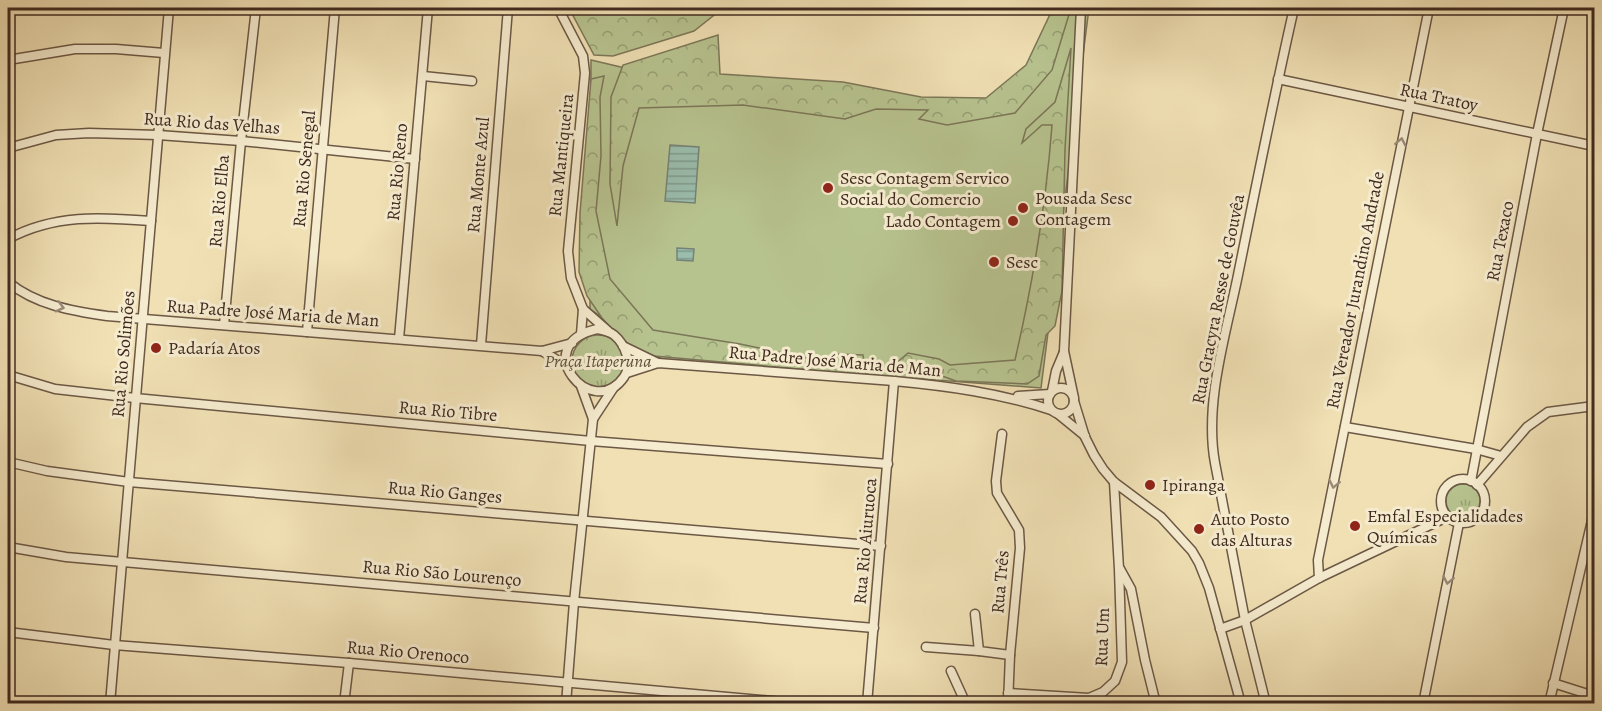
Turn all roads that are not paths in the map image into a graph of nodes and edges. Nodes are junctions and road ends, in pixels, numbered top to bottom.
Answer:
1 (169, 8) edge
2 (256, 8) edge
3 (335, 8) edge
4 (428, 8) edge
5 (508, 8) edge
6 (558, 8) edge
7 (1081, 8) edge
8 (1294, 8) edge
9 (1429, 8) edge
10 (1564, 8) edge
11 (164, 53) junction
12 (8, 60) edge
13 (423, 76) junction
14 (1278, 79) junction
15 (472, 81) dead end
16 (1408, 107) junction
17 (1537, 134) junction
18 (158, 135) junction
19 (241, 141) junction
20 (1594, 146) edge
21 (8, 148) edge
22 (321, 148) junction
23 (415, 159) junction
24 (152, 221) junction
25 (8, 239) edge
26 (8, 282) edge
27 (583, 309) junction
28 (142, 320) junction
29 (224, 326) junction
30 (608, 331) junction
31 (307, 332) junction
32 (581, 334) junction
33 (399, 339) junction
34 (572, 343) junction
35 (481, 345) junction
36 (623, 346) junction
37 (542, 351) junction
38 (1064, 351) junction
39 (658, 363) junction
40 (567, 366) junction
41 (627, 373) junction
42 (8, 375) edge
43 (894, 381) junction
44 (581, 386) junction
45 (616, 386) junction
46 (1051, 392) junction
47 (1008, 397) junction
48 (135, 398) junction
49 (1074, 400) junction
50 (1594, 406) edge
51 (1054, 412) junction
52 (593, 419) junction
53 (1346, 427) junction
54 (1002, 434) dead end
55 (1085, 437) junction
56 (591, 441) junction
57 (1476, 449) junction
58 (1501, 456) junction
59 (8, 462) edge
60 (888, 464) junction
61 (129, 482) junction
62 (1114, 482) junction
63 (1474, 483) junction
64 (1594, 512) edge
65 (1447, 517) junction
66 (583, 521) junction
67 (1459, 523) junction
68 (881, 546) junction
69 (8, 547) edge
70 (121, 562) junction
71 (1119, 568) junction
72 (1319, 578) junction
73 (574, 602) junction
74 (975, 614) dead end
75 (1245, 620) junction
76 (874, 628) junction
77 (1220, 629) junction
78 (8, 632) edge
79 (114, 645) junction
80 (926, 646) dead end
81 (978, 651) junction
82 (1010, 655) junction
83 (349, 663) junction
84 (951, 671) dead end
85 (1553, 683) junction
86 (568, 684) junction
87 (1008, 693) junction
88 (1594, 696) edge
89 (110, 704) edge
90 (344, 704) edge
91 (566, 704) edge
92 (806, 704) edge
93 (867, 704) edge
94 (966, 704) edge
95 (1008, 704) edge
96 (1156, 704) edge
97 (1241, 704) edge
98 (1266, 704) edge
99 (1423, 704) edge
100 (1549, 704) edge

1 - 11 street, Rua Rio Solimões
2 - 19 street, Rua Rio Elba
3 - 22 street, Rua Rio Senegal
4 - 13 street, Rua Rio Reno
5 - 35 street, Rua Monte Azul
6 - 27 street, Rua Mantiqueira
7 - 38 street
8 - 14 street, Rua Gracyra Resse de Gouvêa
9 - 16 street, Rua Vereador Jurandino Andrade
10 - 17 street, Rua Texaco
11 - 12 street
11 - 18 street, Rua Rio Solimões
13 - 15 street
13 - 23 street, Rua Rio Reno
14 - 16 street, Rua Tratoy
14 - 75 street, Rua Gracyra Resse de Gouvêa
16 - 17 street, Rua Tratoy
53 -> 16 street, Rua Vereador Jurandino Andrade
17 - 20 street, Rua Tratoy
17 - 57 street, Rua Texaco
18 - 19 street, Rua Rio das Velhas
18 - 21 street, Rua Rio das Velhas
18 - 24 street, Rua Rio Solimões
19 - 22 street, Rua Rio das Velhas
19 - 29 street, Rua Rio Elba
22 - 23 street, Rua Rio das Velhas
22 - 31 street, Rua Rio Senegal
23 - 33 street, Rua Rio Reno
24 - 25 street
24 - 28 street, Rua Rio Solimões
26 -> 28 street, Rua Padre José Maria de Man
27 - 30 street, Rua Mantiqueira
27 - 32 street, Rua Mantiqueira
28 - 29 street, Rua Padre José Maria de Man
28 - 48 street, Rua Rio Solimões
29 - 31 street, Rua Padre José Maria de Man
30 - 32 street
30 - 36 street
31 - 33 street, Rua Padre José Maria de Man
32 - 34 street
33 - 35 street, Rua Padre José Maria de Man
34 - 37 street, Rua Padre José Maria de Man
34 - 40 street
35 - 37 street, Rua Padre José Maria de Man
36 - 39 street, Rua Padre José Maria de Man
36 - 41 street
37 - 40 street, Rua Padre José Maria de Man
38 - 46 street
38 - 49 street
39 - 41 street, Rua Padre José Maria de Man
39 - 43 street, Rua Padre José Maria de Man
40 - 44 street
41 - 45 street
42 - 48 street, Rua Rio Tibre
43 - 47 street, Rua Padre José Maria de Man
43 - 60 street, Rua Rio Aiuruoca
44 - 45 street
44 - 52 street
45 - 52 street
46 - 47 street, Rua Padre José Maria de Man
46 - 49 street
46 - 51 street
47 - 51 street, Rua Padre José Maria de Man
48 - 56 street, Rua Rio Tibre
48 - 61 street, Rua Rio Solimões
49 - 51 street
49 - 55 street
50 - 58 street
51 - 55 street, Rua Padre José Maria de Man
52 - 56 street
53 - 57 street
53 -> 72 street, Rua Vereador Jurandino Andrade
54 - 82 street, Rua Três
55 - 62 street
56 - 60 street, Rua Rio Tibre
56 - 66 street
57 - 58 street
57 - 63 street, Rua Texaco
58 - 63 street
59 - 61 street, Rua Rio Ganges
60 - 68 street, Rua Rio Aiuruoca
61 - 66 street, Rua Rio Ganges
61 - 70 street, Rua Rio Solimões
62 - 71 street, Rua Um
62 - 77 street
63 - 65 street
63 - 67 street
64 - 85 street
65 - 67 street
65 - 72 street
66 - 68 street, Rua Rio Ganges
66 - 73 street
67 -> 99 street
68 - 76 street, Rua Rio Aiuruoca
69 - 70 street, Rua Rio São Lourenço
70 - 73 street, Rua Rio São Lourenço
70 - 79 street, Rua Rio Solimões
71 - 87 street, Rua Um
71 - 96 street
72 - 75 street
73 - 76 street, Rua Rio São Lourenço
73 - 86 street
74 - 81 street
75 - 77 street
75 - 98 street, Rua Gracyra Resse de Gouvêa
76 - 93 street, Rua Rio Aiuruoca
77 - 97 street
78 - 79 street, Rua Rio Orenoco
79 - 83 street, Rua Rio Orenoco
79 - 89 street, Rua Rio Solimões
80 - 81 street
81 - 82 street
82 - 87 street, Rua Três
83 - 86 street, Rua Rio Orenoco
83 - 90 street
84 - 94 street
85 - 88 street
85 - 100 street
86 - 91 street
86 - 92 street, Rua Rio Orenoco
87 - 95 street, Rua Três

